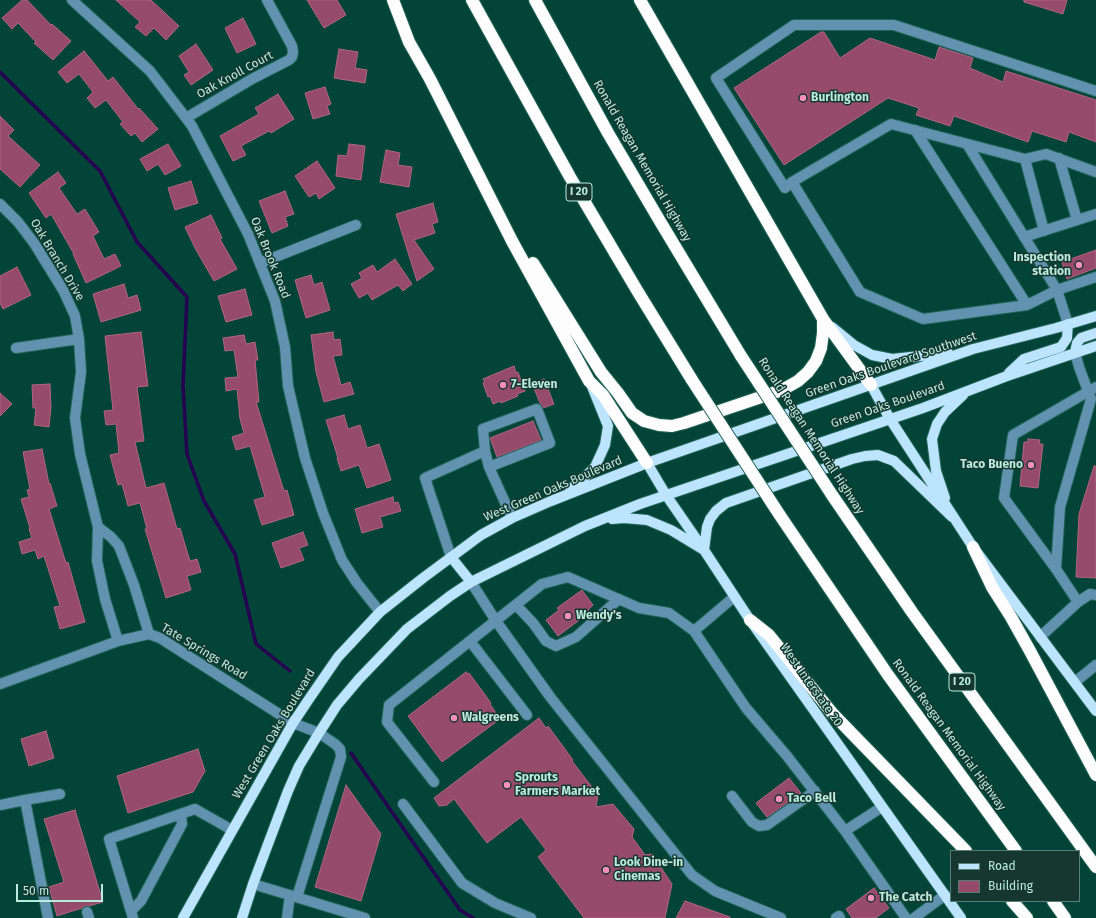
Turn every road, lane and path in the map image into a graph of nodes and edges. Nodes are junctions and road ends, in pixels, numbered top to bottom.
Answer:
1 (72, 0) edge
2 (267, 0) edge
3 (393, 0) edge
4 (472, 0) edge
5 (535, 0) edge
6 (640, 0) edge
7 (1096, 91) edge
8 (186, 118) junction
9 (915, 130) junction
10 (967, 144) junction
11 (1059, 158) junction
12 (1025, 159) junction
13 (1096, 172) edge
14 (792, 182) junction
15 (0, 204) edge
16 (1096, 214) edge
17 (1078, 220) junction
18 (356, 225) dead end
19 (1044, 231) junction
20 (1024, 237) junction
21 (512, 241) junction
22 (260, 263) junction
23 (1096, 277) edge
24 (1057, 290) junction
25 (1027, 305) junction
26 (1096, 316) edge
27 (823, 319) junction
28 (1068, 324) junction
29 (1096, 333) edge
30 (79, 339) junction
31 (1096, 346) edge
32 (16, 348) dead end
33 (973, 349) junction
34 (1075, 352) junction
35 (1006, 376) junction
36 (589, 380) junction
37 (871, 385) junction
38 (982, 385) junction
39 (1092, 389) edge
40 (890, 419) junction
41 (485, 451) junction
42 (647, 463) junction
43 (490, 467) junction
44 (666, 495) junction
45 (551, 501) junction
46 (952, 517) junction
47 (512, 518) junction
48 (98, 526) junction
49 (584, 526) junction
50 (973, 547) junction
51 (704, 550) junction
52 (451, 557) junction
53 (1056, 568) junction
54 (471, 582) junction
55 (1096, 595) edge
56 (734, 597) junction
57 (619, 599) junction
58 (1078, 602) junction
59 (516, 605) junction
60 (380, 612) junction
61 (750, 620) junction
62 (496, 621) junction
63 (694, 631) junction
64 (149, 634) junction
65 (1040, 637) junction
66 (118, 641) junction
67 (470, 641) junction
68 (1096, 665) edge
69 (1075, 682) junction
70 (0, 684) edge
71 (1096, 711) edge
72 (527, 715) dead end
73 (294, 723) junction
74 (319, 733) junction
75 (1096, 775) edge
76 (434, 782) dead end
77 (814, 791) junction
78 (60, 794) dead end
79 (732, 796) dead end
80 (25, 800) junction
81 (403, 804) dead end
82 (0, 805) edge
83 (882, 806) junction
84 (181, 814) junction
85 (232, 830) junction
86 (845, 830) junction
87 (965, 850) edge
88 (1015, 850) edge
89 (1096, 867) edge
90 (253, 884) junction
91 (945, 895) junction
92 (293, 896) junction
93 (1013, 902) edge
94 (1054, 902) edge
95 (132, 915) edge
96 (48, 918) edge
97 (183, 918) edge
98 (242, 918) edge
99 (287, 918) edge
100 (365, 918) edge
101 (531, 918) edge
102 (781, 918) edge
103 (836, 918) edge
104 (840, 918) edge
105 (906, 918) edge
106 (914, 918) edge
107 (961, 918) edge
108 (1027, 918) edge
109 (1065, 918) edge

1 - 8 street, Oak Brook Road
2 - 8 street, Oak Knoll Court
3 - 21 highway
4 - 88 highway, Ronald Reagan Memorial Highway / I 20, bridge
5 - 89 highway, Ronald Reagan Memorial Highway / I 20, bridge
6 - 27 highway
7 - 14 street
8 - 22 street, Oak Brook Road
9 - 10 street
9 - 14 street
9 - 25 street
10 - 12 street
10 - 20 street
11 - 12 street
11 - 13 street
11 - 17 street
12 - 19 street
14 - 25 street
15 - 30 street, Oak Branch Drive
16 - 17 street
17 - 19 street
18 - 22 street
19 - 20 street
20 - 24 street
21 - 27 highway
21 - 36 highway
22 - 60 street, Oak Brook Road
23 - 24 street
24 - 25 street
24 - 28 street
26 - 28 main road, Green Oaks Boulevard Southwest
27 - 33 main road
27 - 37 highway
28 - 33 main road, Green Oaks Boulevard Southwest
28 - 35 main road
29 - 34 main road
30 - 32 street
30 - 48 street, Oak Branch Drive
31 - 34 main road, Green Oaks Boulevard
33 - 37 main road, Green Oaks Boulevard Southwest
34 - 35 main road, Green Oaks Boulevard
34 - 39 street
35 - 38 main road, Green Oaks Boulevard
36 - 42 highway
36 - 45 main road
37 - 40 main road
37 - 42 main road, Green Oaks Boulevard Southwest
38 - 40 main road, Green Oaks Boulevard
38 - 46 main road
39 - 53 street
39 - 53 street
40 - 44 main road, Green Oaks Boulevard
40 - 46 main road
41 - 43 street
41 - 43 street
41 - 52 street
42 - 44 main road, West Interstate 20
42 - 45 main road, West Green Oaks Boulevard
43 - 47 street
44 - 49 main road
44 - 51 main road, West Interstate 20
45 - 47 main road, West Green Oaks Boulevard
46 - 50 main road
46 - 51 main road
47 - 52 main road, West Green Oaks Boulevard
48 - 64 street
48 - 66 street, Oak Branch Drive
49 - 51 main road
49 - 54 main road
50 - 65 main road
50 - 75 highway
51 - 56 main road, West Interstate 20
52 - 54 main road
52 - 60 main road, West Green Oaks Boulevard
53 - 58 street
54 - 62 street
54 - 74 main road
55 - 58 street
56 - 61 main road, West Interstate 20
56 - 63 street
57 - 59 street
57 - 59 street
57 - 63 street
58 - 65 street
59 - 62 street
60 - 73 main road, West Green Oaks Boulevard
61 - 83 main road, West Interstate 20
61 - 87 highway
62 - 67 street
62 - 102 street
63 - 77 street
64 - 66 street, Tate Springs Road
64 - 73 street, Tate Springs Road
65 - 69 main road
66 - 70 street, Tate Springs Road
67 - 72 street
67 - 76 street
68 - 69 street
69 - 71 main road
73 - 74 street, Tate Springs Road
73 - 85 main road, West Green Oaks Boulevard
74 - 90 main road
74 - 92 street, Tate Springs Road
77 - 79 street
77 - 86 street
78 - 80 street
80 - 82 street
80 - 96 street
81 - 101 street
83 - 86 street
83 - 91 main road, West Interstate 20
84 - 85 street
84 - 95 street
84 - 95 street
85 - 97 main road, West Green Oaks Boulevard
86 - 105 street
90 - 92 street
90 - 98 main road
91 - 106 street
91 - 107 main road, West Interstate 20
92 - 99 street, Tate Springs Road
92 - 100 street
93 - 108 highway
94 - 109 highway
103 - 104 street

